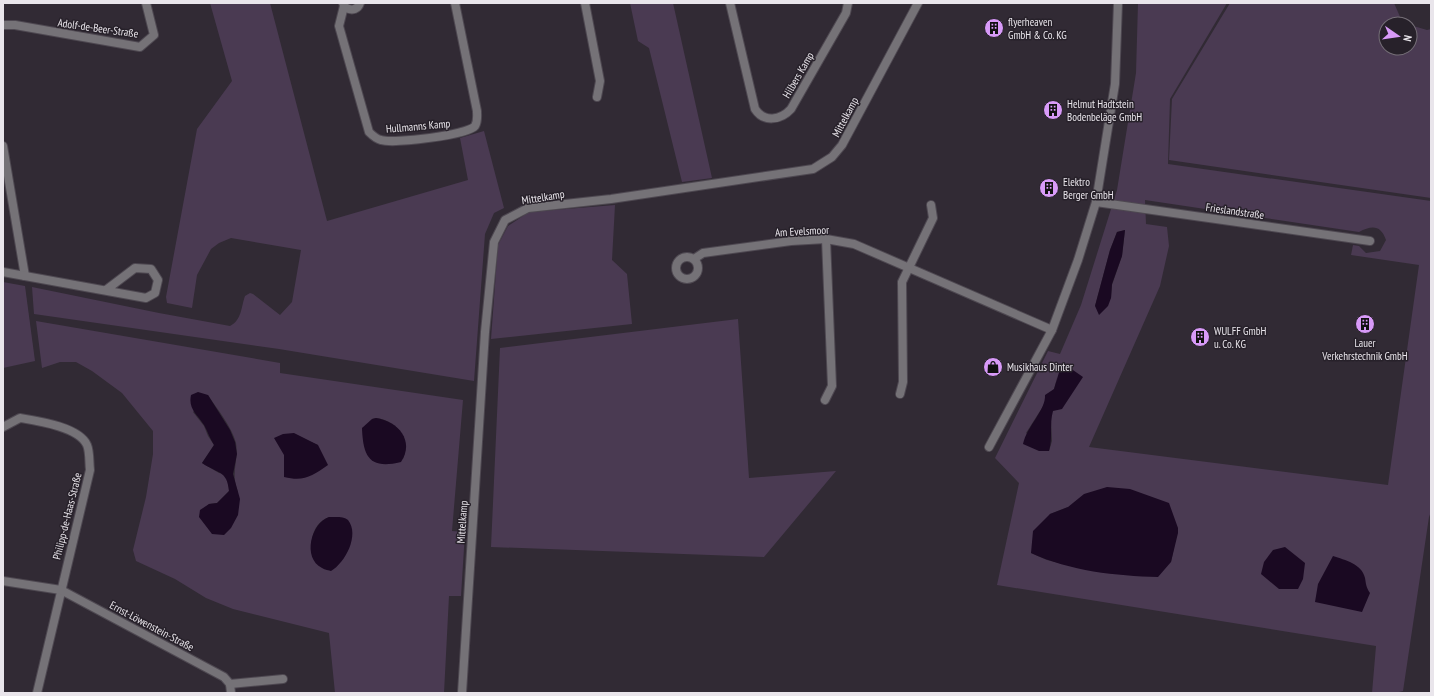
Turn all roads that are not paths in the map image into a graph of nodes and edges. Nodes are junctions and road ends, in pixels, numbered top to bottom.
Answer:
1 (146, 3) edge
2 (360, 3) edge
3 (455, 3) edge
4 (585, 3) edge
5 (730, 3) edge
6 (848, 3) edge
7 (918, 3) edge
8 (1118, 3) edge
9 (343, 5) edge
10 (3, 25) edge
11 (596, 97) dead end
12 (3, 146) edge
13 (1096, 202) junction
14 (931, 205) dead end
15 (826, 239) junction
16 (1370, 241) dead end
17 (694, 259) dead end
18 (909, 268) junction
19 (3, 272) edge
20 (25, 276) junction
21 (106, 290) junction
22 (1052, 330) junction
23 (900, 394) dead end
24 (825, 400) dead end
25 (3, 427) edge
26 (989, 447) dead end
27 (3, 581) edge
28 (60, 590) junction
29 (283, 679) dead end
30 (231, 689) edge
31 (37, 693) edge
32 (462, 693) edge

1 - 10 street, Adolf-de-Beer-Straße
2 - 9 street
3 - 9 street, Hullmanns Kamp
4 - 11 street
5 - 6 street, Hilbers Kamp
7 - 32 street, Mittelkamp
8 - 13 street
12 - 20 street
13 - 16 street, Frieslandstraße
13 - 22 street
14 - 18 street
15 - 17 street, Am Evelsmoor
15 - 18 street, Am Evelsmoor
15 - 24 street
18 - 22 street, Am Evelsmoor
18 - 23 street
19 - 20 street
20 - 21 street
21 - 21 street
22 - 26 street
25 - 28 street, Philipp-de-Haas-Straße
27 - 28 street, Ernst-Löwenstein-Straße
28 - 30 street, Ernst-Löwenstein-Straße
28 - 31 street
29 - 30 street, Ernst-Löwenstein-Straße

